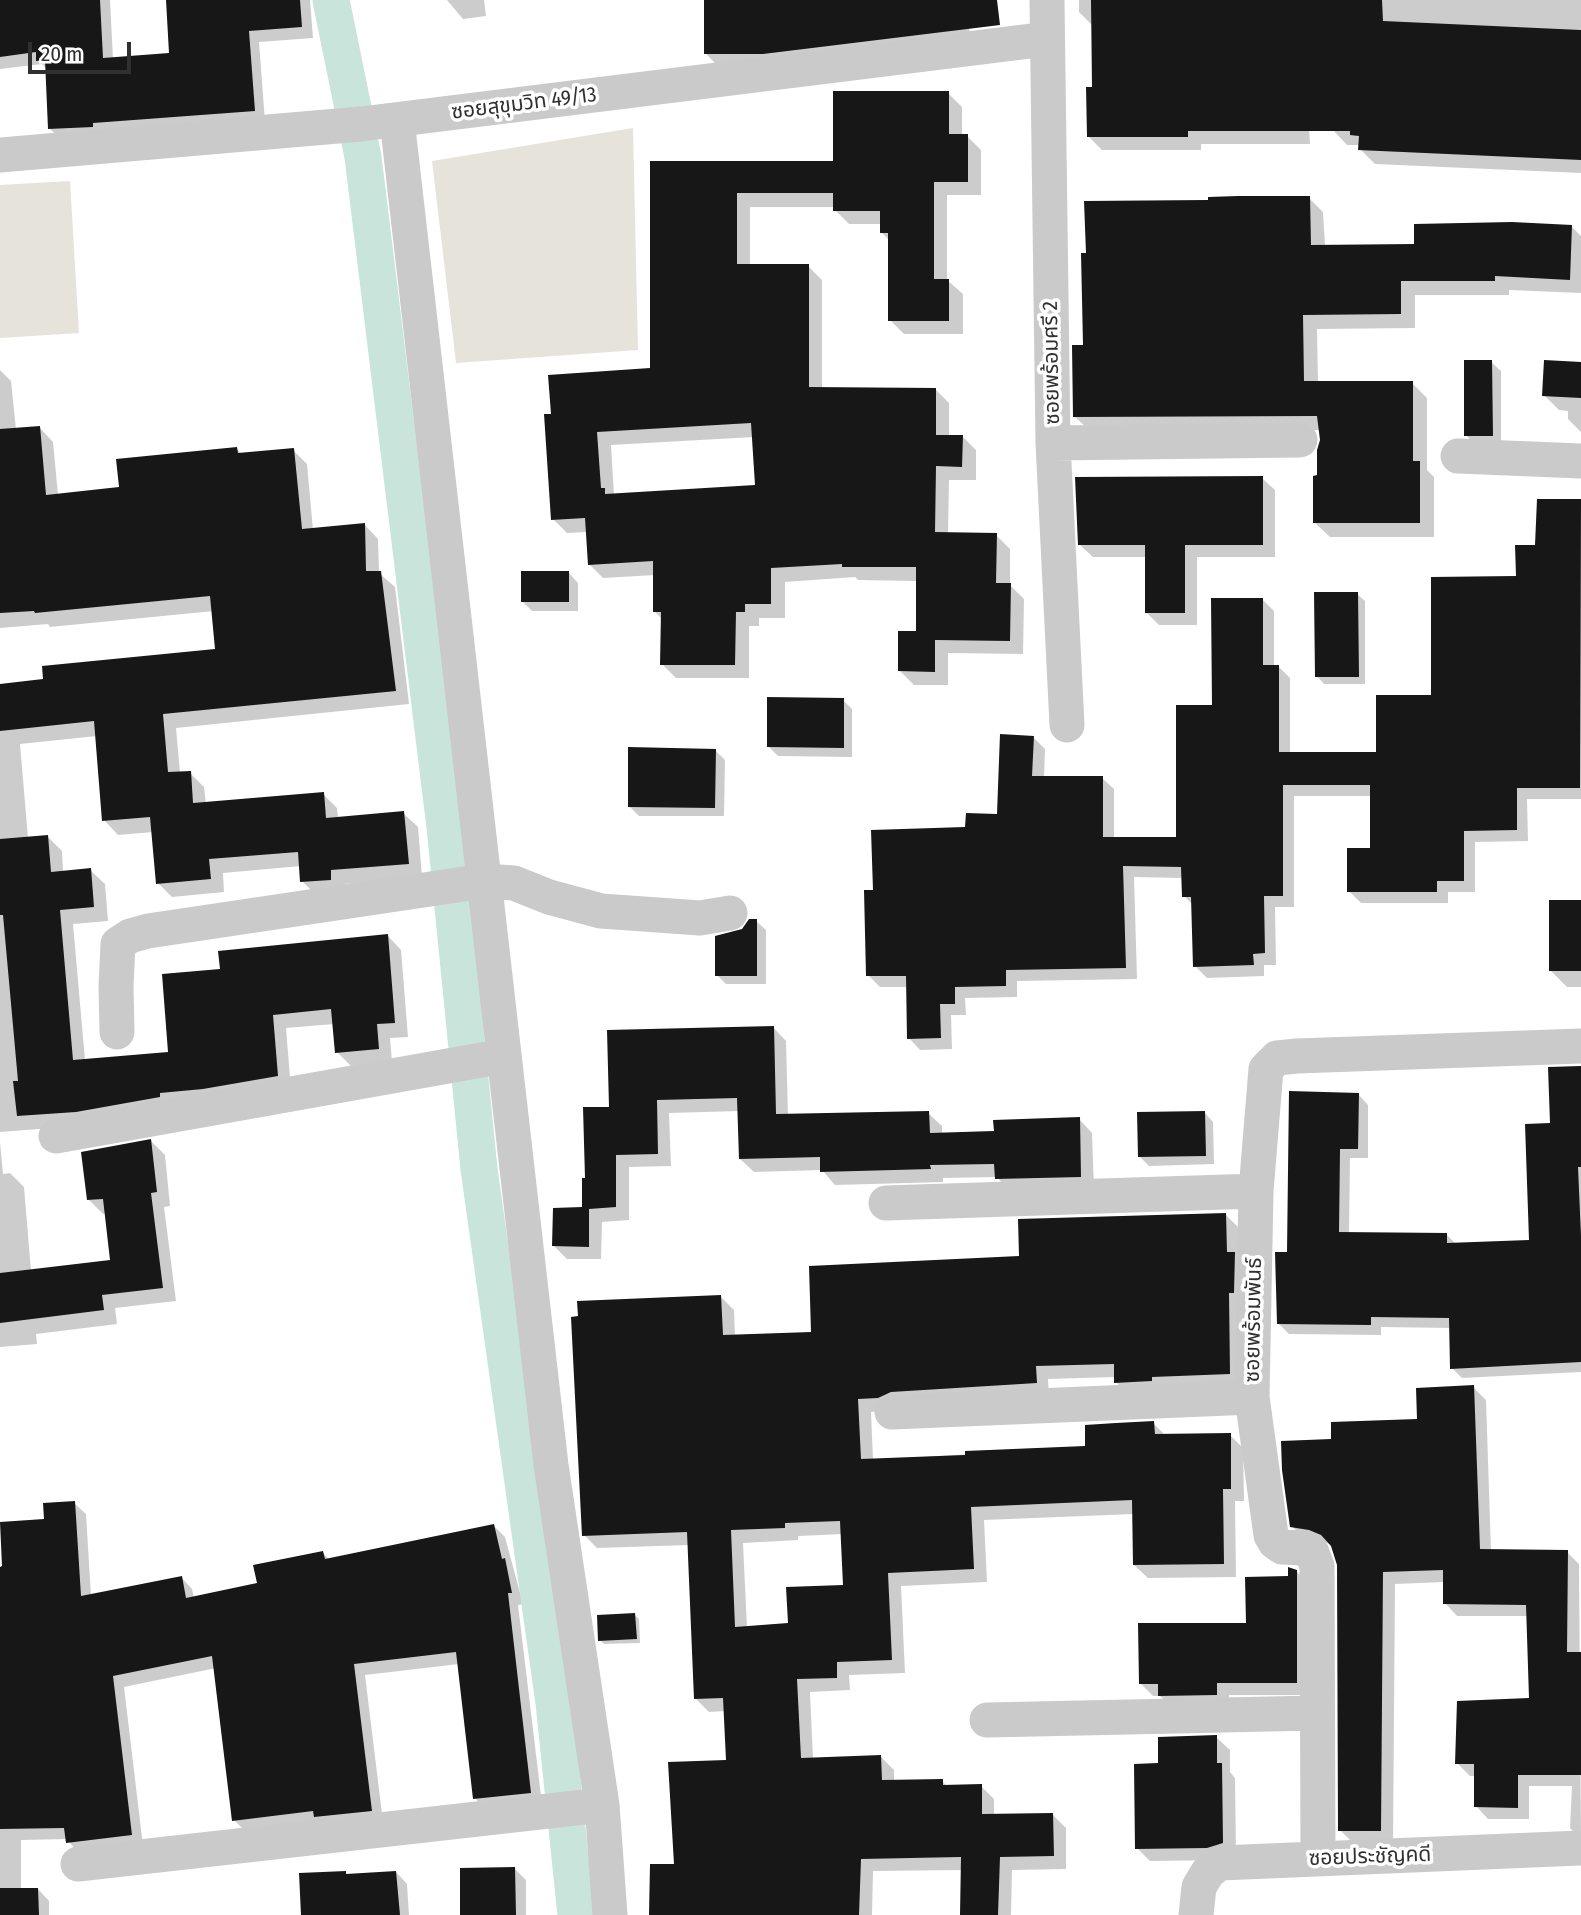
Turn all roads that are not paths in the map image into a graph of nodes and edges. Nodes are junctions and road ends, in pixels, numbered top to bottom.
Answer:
1 (1047, 0) edge
2 (1047, 39) junction
3 (397, 120) junction
4 (0, 155) edge
5 (1300, 440) dead end
6 (1053, 443) junction
7 (1458, 456) dead end
8 (1581, 461) edge
9 (1067, 725) dead end
10 (484, 881) junction
11 (730, 913) dead end
12 (117, 1032) dead end
13 (1581, 1046) edge
14 (504, 1056) junction
15 (56, 1136) dead end
16 (1256, 1191) junction
17 (886, 1203) dead end
18 (1252, 1397) junction
19 (892, 1412) dead end
20 (1317, 1713) junction
21 (987, 1720) dead end
22 (602, 1805) junction
23 (1581, 1848) edge
24 (1318, 1859) junction
25 (78, 1864) dead end
26 (610, 1915) edge
27 (1196, 1915) edge

1 - 2 street, ซอยพร้อมศรี 2
2 - 3 street, ซอยสุขุมวิท 49/13
2 - 6 street, ซอยพร้อมศรี 2
3 - 4 street, ซอยสุขุมวิท 49/13
3 - 10 street
5 - 6 street
6 - 9 street, ซอยพร้อมศรี 2
7 - 8 street
10 - 11 street
10 - 12 street
10 - 14 street
13 - 16 street, ซอยพร้อมพันธ์
14 - 15 street
14 - 22 street
16 - 17 street
16 - 18 street, ซอยพร้อมพันธ์
18 - 19 street
18 - 20 street, ซอยพร้อมพันธ์
20 - 21 street
20 - 24 street, ซอยพร้อมพันธ์
22 - 25 street
22 - 26 street
23 - 24 street, ซอยประชัญคดี
24 - 27 street, ซอยประชัญคดี

